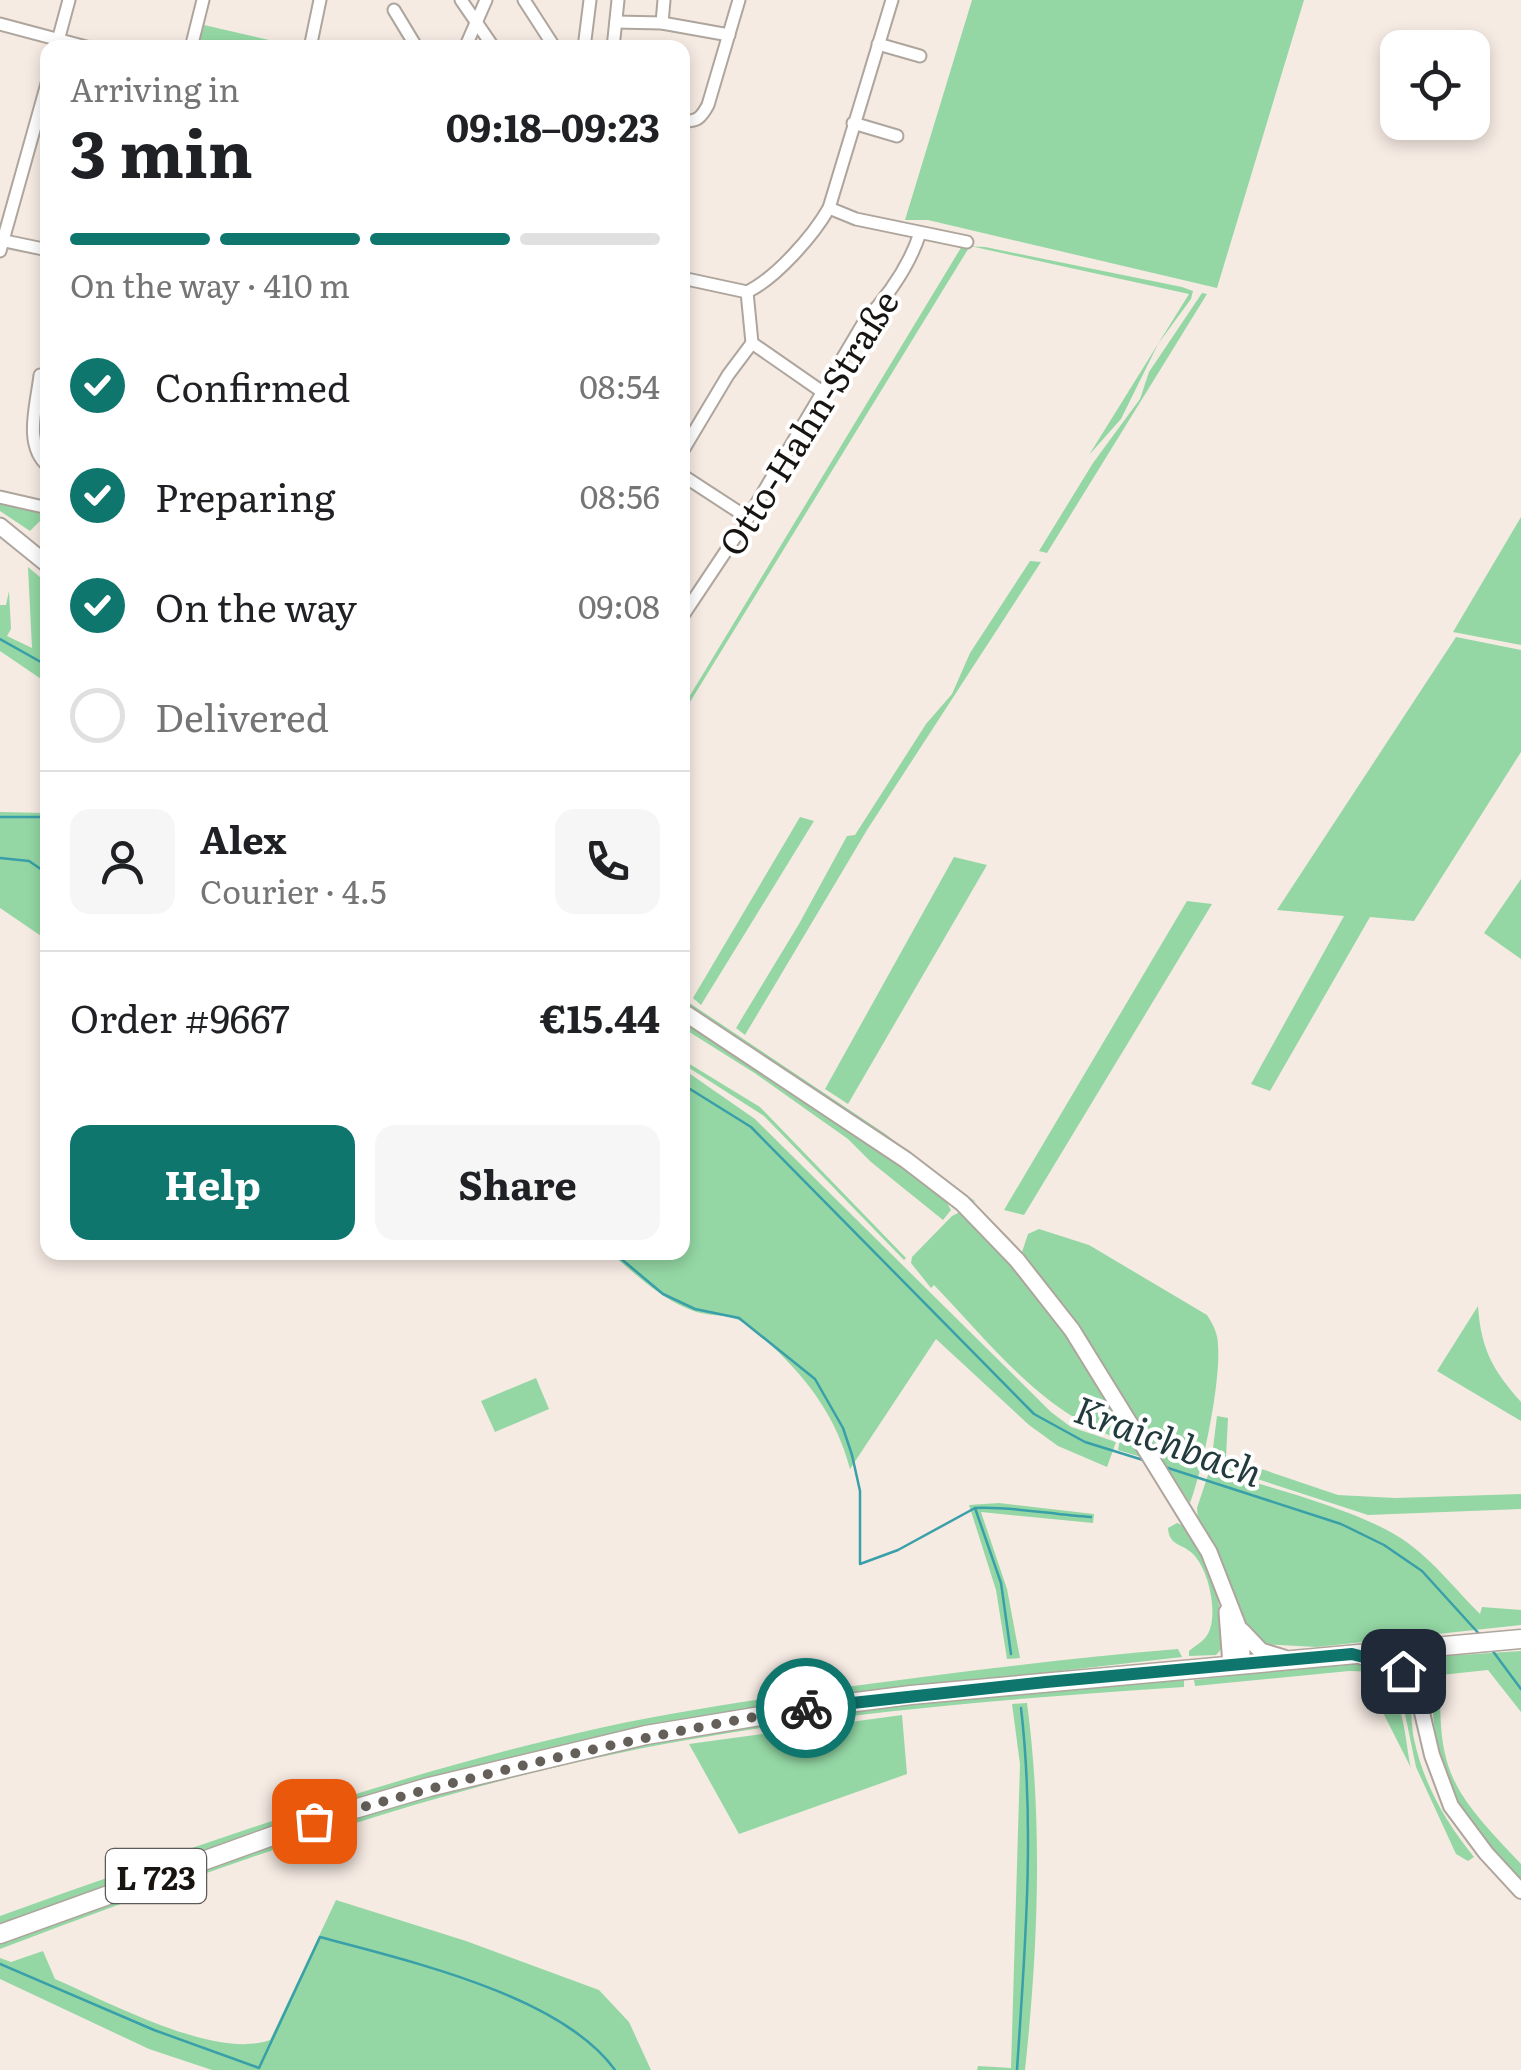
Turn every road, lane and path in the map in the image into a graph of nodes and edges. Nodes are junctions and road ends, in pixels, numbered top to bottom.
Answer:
1 (68, 0) edge
2 (202, 0) edge
3 (320, 0) edge
4 (460, 0) edge
5 (486, 0) edge
6 (524, 0) edge
7 (590, 0) edge
8 (618, 0) edge
9 (664, 0) edge
10 (739, 0) edge
11 (892, 0) edge
12 (394, 10) dead end
13 (616, 22) junction
14 (476, 23) junction
15 (662, 23) junction
16 (0, 24) edge
17 (730, 35) junction
18 (48, 40) edge
19 (58, 40) edge
20 (193, 40) edge
21 (312, 40) edge
22 (412, 40) edge
23 (469, 40) edge
24 (488, 40) edge
25 (550, 40) edge
26 (585, 40) edge
27 (614, 40) edge
28 (878, 44) junction
29 (920, 56) dead end
30 (40, 109) edge
31 (690, 122) edge
32 (853, 123) junction
33 (897, 136) dead end
34 (829, 208) junction
35 (920, 233) junction
36 (967, 242) dead end
37 (2, 244) edge
38 (40, 249) edge
39 (690, 280) edge
40 (747, 292) junction
41 (752, 343) junction
42 (40, 375) dead end
43 (824, 393) junction
44 (690, 440) edge
45 (40, 460) edge
46 (690, 480) edge
47 (0, 496) edge
48 (40, 505) edge
49 (748, 518) junction
50 (0, 526) edge
51 (40, 558) edge
52 (690, 600) edge
53 (690, 1016) edge
54 (1225, 1588) junction
55 (1238, 1626) junction
56 (1521, 1638) edge
57 (1424, 1647) junction
58 (1352, 1654) junction
59 (1288, 1660) junction
60 (1234, 1665) junction
61 (1414, 1684) junction
62 (1426, 1722) junction
63 (1521, 1891) edge
64 (0, 1934) edge

1 - 19 street
2 - 20 street
3 - 21 street
4 - 14 street
5 - 14 street
6 - 25 street
7 - 26 street
8 - 13 street
9 - 15 street
10 - 17 street
11 - 28 street
12 - 22 street
13 - 15 street
13 - 27 street
14 - 23 street
14 - 24 street
15 - 17 street
16 - 18 street
17 - 31 street
28 - 29 street
28 - 32 street
30 - 37 street
32 - 33 street
32 - 34 street
34 - 35 street
34 - 40 street
35 - 36 street
35 - 43 street, Otto-Hahn-Straße
37 - 38 street
39 - 40 street
40 - 41 street
41 - 43 street
41 - 44 street
42 - 45 street
43 - 49 street, Otto-Hahn-Straße
46 - 49 street
47 - 48 street
49 - 52 street, Otto-Hahn-Straße
50 - 51 main road
53 - 54 main road
54 - 55 main road
54 - 60 main road
55 - 59 main road
55 - 60 main road
56 - 57 main road, L 723
57 - 58 main road, L 723
57 - 61 street
57 - 62 street
58 - 59 main road, L 723
58 - 61 street
59 - 60 main road, L 723
60 - 64 main road, L 723
61 - 62 street
62 - 63 street

